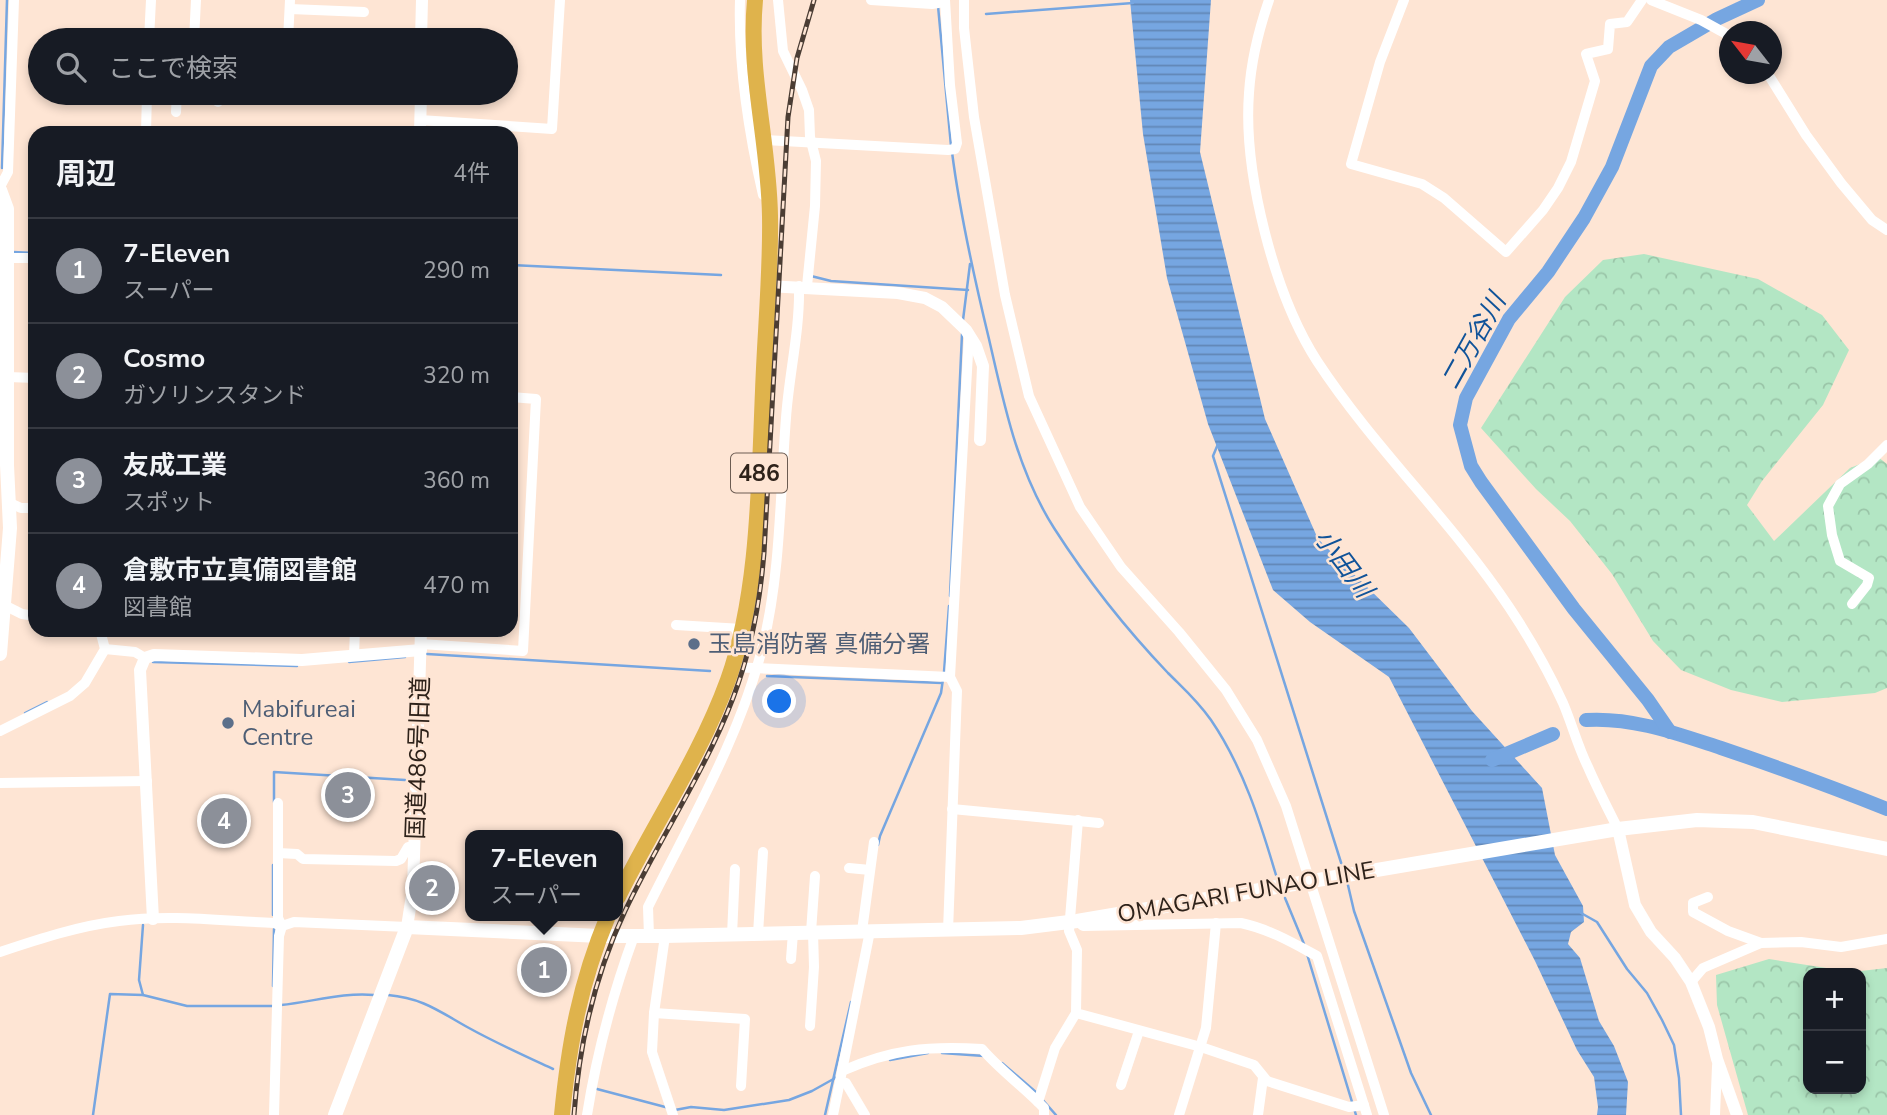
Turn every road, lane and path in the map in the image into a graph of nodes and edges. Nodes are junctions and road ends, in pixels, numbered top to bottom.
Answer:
1 (14, 0) edge
2 (150, 0) edge
3 (196, 0) edge
4 (422, 0) edge
5 (559, 0) edge
6 (740, 0) edge
7 (755, 0) edge
8 (778, 0) edge
9 (871, 0) edge
10 (964, 0) edge
11 (1269, 0) edge
12 (1404, 0) edge
13 (1642, 0) edge
14 (1651, 0) edge
15 (941, 2) edge
16 (1664, 2) edge
17 (290, 5) edge
18 (364, 12) dead end
19 (149, 28) edge
20 (195, 28) edge
21 (289, 28) edge
22 (421, 28) edge
23 (1719, 29) edge
24 (1774, 84) edge
25 (147, 105) edge
26 (176, 105) edge
27 (421, 105) edge
28 (176, 113) dead end
29 (146, 126) edge
30 (420, 126) edge
31 (518, 128) edge
32 (765, 140) junction
33 (811, 143) junction
34 (0, 188) edge
35 (770, 219) junction
36 (1887, 230) edge
37 (8, 258) junction
38 (28, 258) edge
39 (767, 286) junction
40 (803, 286) junction
41 (965, 328) junction
42 (8, 377) junction
43 (28, 378) edge
44 (518, 398) edge
45 (980, 440) dead end
46 (1887, 445) edge
47 (3, 464) edge
48 (6, 502) edge
49 (28, 508) edge
50 (4, 569) edge
51 (1852, 604) dead end
52 (2, 609) edge
53 (28, 615) edge
54 (676, 625) dead end
55 (742, 629) junction
56 (102, 637) edge
57 (355, 637) edge
58 (421, 637) edge
59 (421, 647) junction
60 (105, 649) junction
61 (0, 654) edge
62 (354, 656) junction
63 (145, 658) junction
64 (732, 667) junction
65 (757, 669) junction
66 (950, 677) junction
67 (0, 731) edge
68 (147, 780) junction
69 (0, 783) edge
70 (278, 803) dead end
71 (952, 809) junction
72 (1078, 820) junction
73 (1099, 823) dead end
74 (1613, 830) junction
75 (874, 842) dead end
76 (415, 848) junction
77 (1887, 849) edge
78 (763, 852) dead end
79 (278, 853) junction
80 (849, 868) dead end
81 (735, 869) dead end
82 (870, 870) junction
83 (815, 876) dead end
84 (1310, 881) junction
85 (623, 888) edge
86 (1708, 897) dead end
87 (153, 919) junction
88 (606, 921) edge
89 (1073, 921) junction
90 (1216, 923) junction
91 (282, 926) junction
92 (407, 927) junction
93 (866, 931) junction
94 (948, 931) junction
95 (812, 932) junction
96 (793, 933) junction
97 (758, 934) junction
98 (732, 935) junction
99 (600, 936) junction
100 (641, 936) junction
101 (665, 936) junction
102 (1887, 939) edge
103 (1761, 943) junction
104 (0, 952) edge
105 (791, 959) dead end
106 (1691, 982) junction
107 (654, 1013) junction
108 (1076, 1013) junction
109 (810, 1026) dead end
110 (1139, 1031) junction
111 (1201, 1047) junction
112 (1717, 1059) junction
113 (841, 1076) junction
114 (1263, 1078) junction
115 (1121, 1085) dead end
116 (741, 1086) dead end
117 (1038, 1102) junction
118 (1360, 1109) edge
119 (672, 1111) edge
120 (274, 1115) edge
121 (335, 1115) edge
122 (562, 1115) edge
123 (587, 1115) edge
124 (833, 1115) edge
125 (865, 1115) edge
126 (1044, 1115) edge
127 (1179, 1115) edge
128 (1258, 1115) edge
129 (1384, 1115) edge
130 (1715, 1115) edge
131 (1737, 1115) edge

1 - 34 street
2 - 19 street
3 - 20 street
4 - 22 street
5 - 31 street
6 - 35 street
7 - 32 highway, 486
8 - 33 street
9 - 15 street
10 - 84 street
11 - 74 street
12 - 13 street
14 - 16 street
15 - 33 street
16 - 23 street
17 - 18 street
17 - 21 street
24 - 36 street
25 - 29 street
26 - 28 street
27 - 30 street
32 - 33 street
32 - 35 highway, 486
33 - 40 street
34 - 37 main road
35 - 39 highway, 486
37 - 38 street
37 - 42 main road
39 - 40 street
39 - 55 highway, 486
40 - 41 street
40 - 65 street
41 - 45 street
41 - 66 street
42 - 43 street
42 - 47 main road
44 - 59 street
46 - 51 street
47 - 48 main road
48 - 49 street
48 - 50 main road
50 - 52 main road
52 - 53 street
52 - 61 main road
54 - 55 street
55 - 64 highway, 486
56 - 60 street
57 - 62 street
58 - 59 street, 国道486号旧道
59 - 62 street
59 - 76 street, 国道486号旧道
60 - 63 street
60 - 67 street
62 - 63 street
63 - 68 street
64 - 65 street
64 - 85 highway, 486
65 - 66 street
65 - 100 street
66 - 71 street
68 - 69 street
68 - 87 street
70 - 79 street
71 - 72 street
71 - 94 street
72 - 73 street
72 - 89 street
74 - 77 main road, OMAGARI FUNAO LINE
74 - 84 main road, OMAGARI FUNAO LINE
74 - 106 street
75 - 82 street
76 - 79 street
76 - 92 street, 国道486号旧道
78 - 97 street
79 - 91 street
80 - 82 street
81 - 98 street
82 - 93 street
83 - 95 street
84 - 89 main road, OMAGARI FUNAO LINE
84 - 129 street
86 - 103 street
87 - 91 street
87 - 104 street
88 - 99 highway
89 - 90 street
89 - 94 main road, OMAGARI FUNAO LINE
89 - 108 street
90 - 111 street
90 - 118 street
91 - 92 street
91 - 120 street
92 - 99 main road, OMAGARI FUNAO LINE
92 - 121 main road
93 - 94 main road, OMAGARI FUNAO LINE
93 - 95 main road, OMAGARI FUNAO LINE
93 - 113 street
95 - 96 main road, OMAGARI FUNAO LINE
95 - 109 street
96 - 97 main road, OMAGARI FUNAO LINE
96 - 105 street
97 - 98 main road, OMAGARI FUNAO LINE
98 - 101 main road, OMAGARI FUNAO LINE
99 - 100 main road, OMAGARI FUNAO LINE
99 - 122 highway
100 - 101 main road, OMAGARI FUNAO LINE
100 - 123 street
101 - 107 street
102 - 103 street
103 - 106 street
106 - 112 street
107 - 116 street
107 - 119 street
108 - 110 street
108 - 117 street
110 - 111 street
110 - 115 street
111 - 114 street
111 - 127 street
112 - 130 street
112 - 131 street
113 - 117 street
113 - 124 street
113 - 125 street
114 - 118 street
114 - 128 street
117 - 126 street

